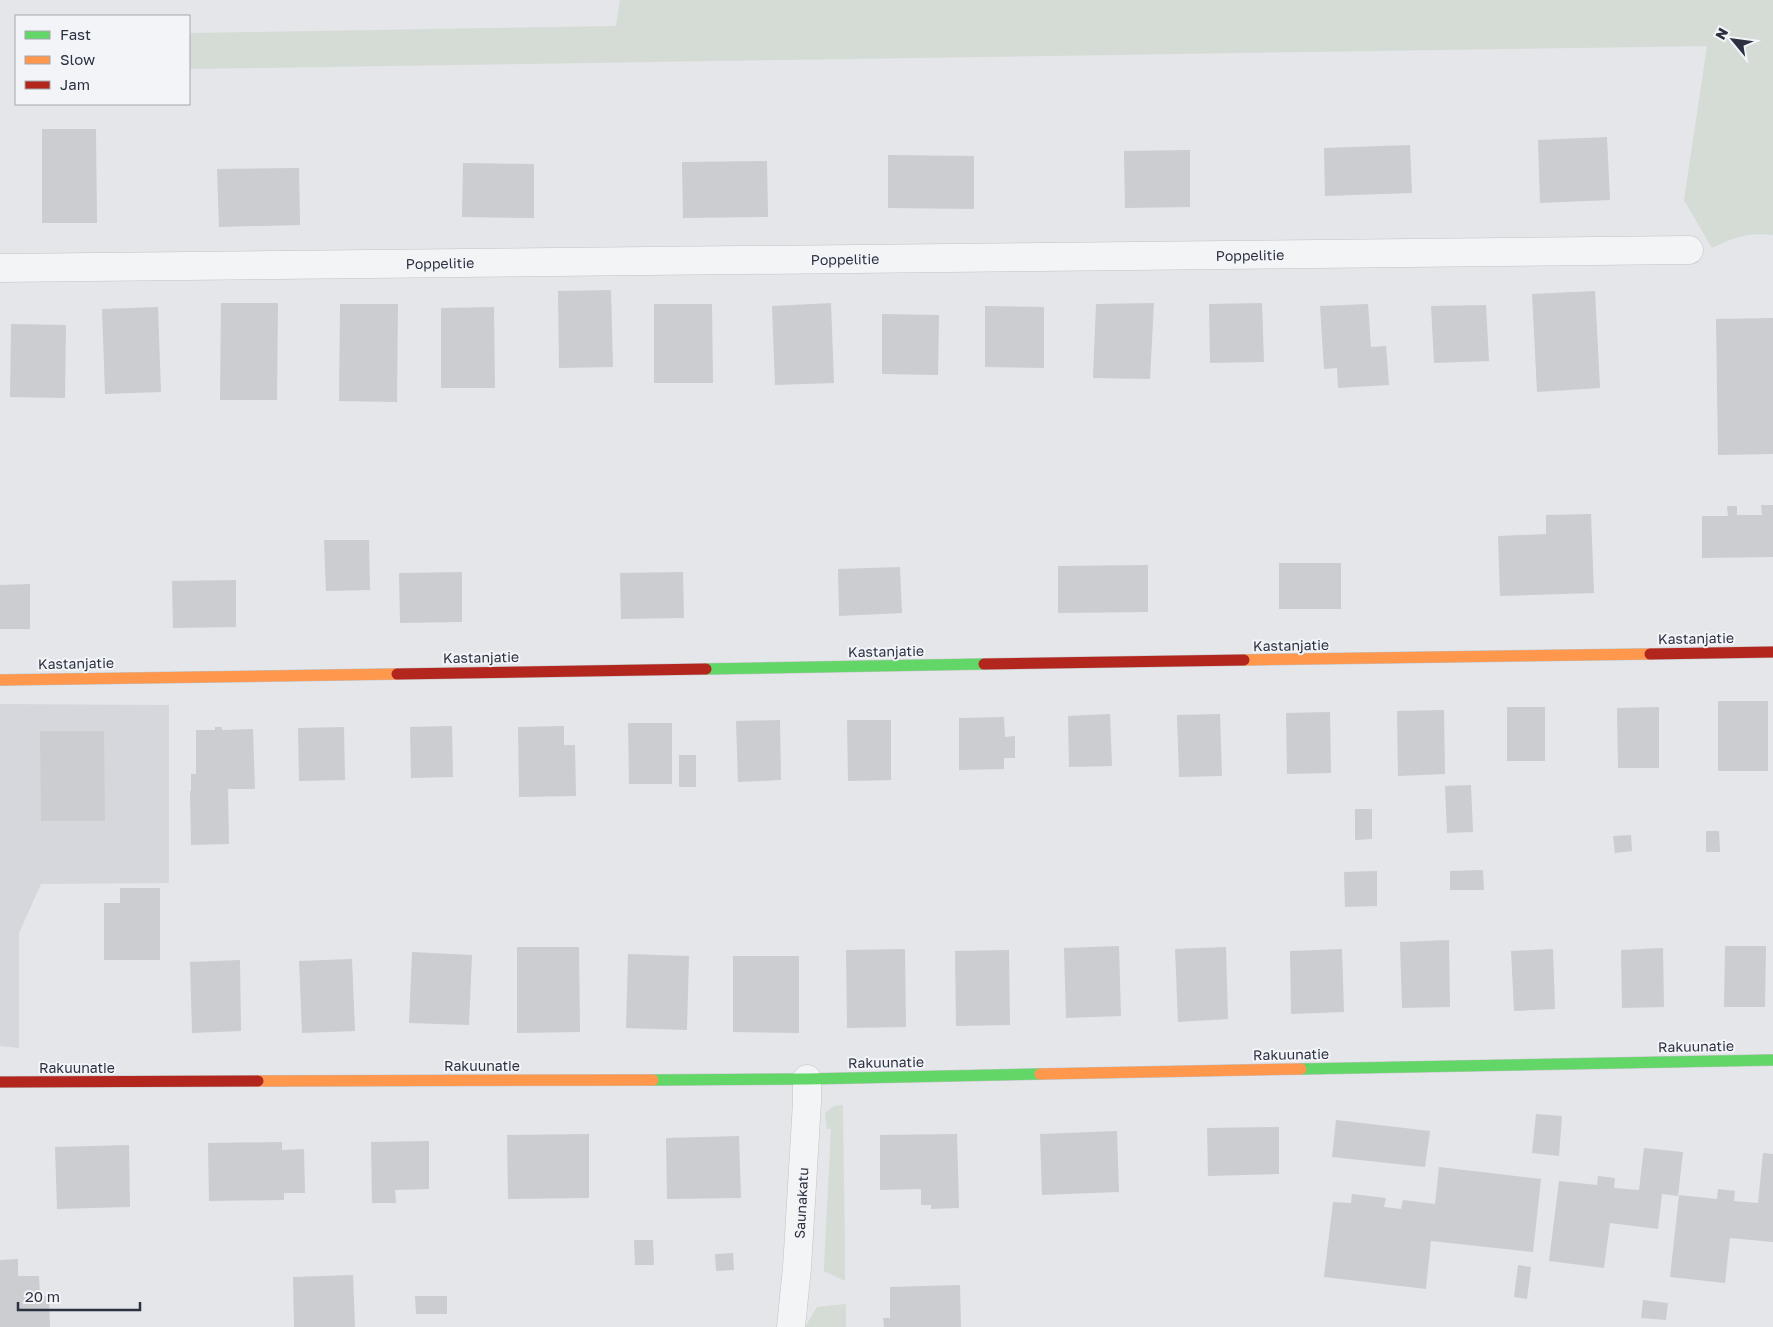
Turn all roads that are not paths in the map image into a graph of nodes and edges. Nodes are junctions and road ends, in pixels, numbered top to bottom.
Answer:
1 (1690, 250) dead end
2 (0, 268) edge
3 (1773, 652) edge
4 (0, 680) edge
5 (1773, 1060) edge
6 (807, 1078) junction
7 (0, 1082) edge
8 (791, 1327) edge

1 - 2 street, Poppelitie
3 - 4 street, Kastanjatie
5 - 6 street, Rakuunatie
6 - 7 street, Rakuunatie
6 - 8 street, Saunakatu

